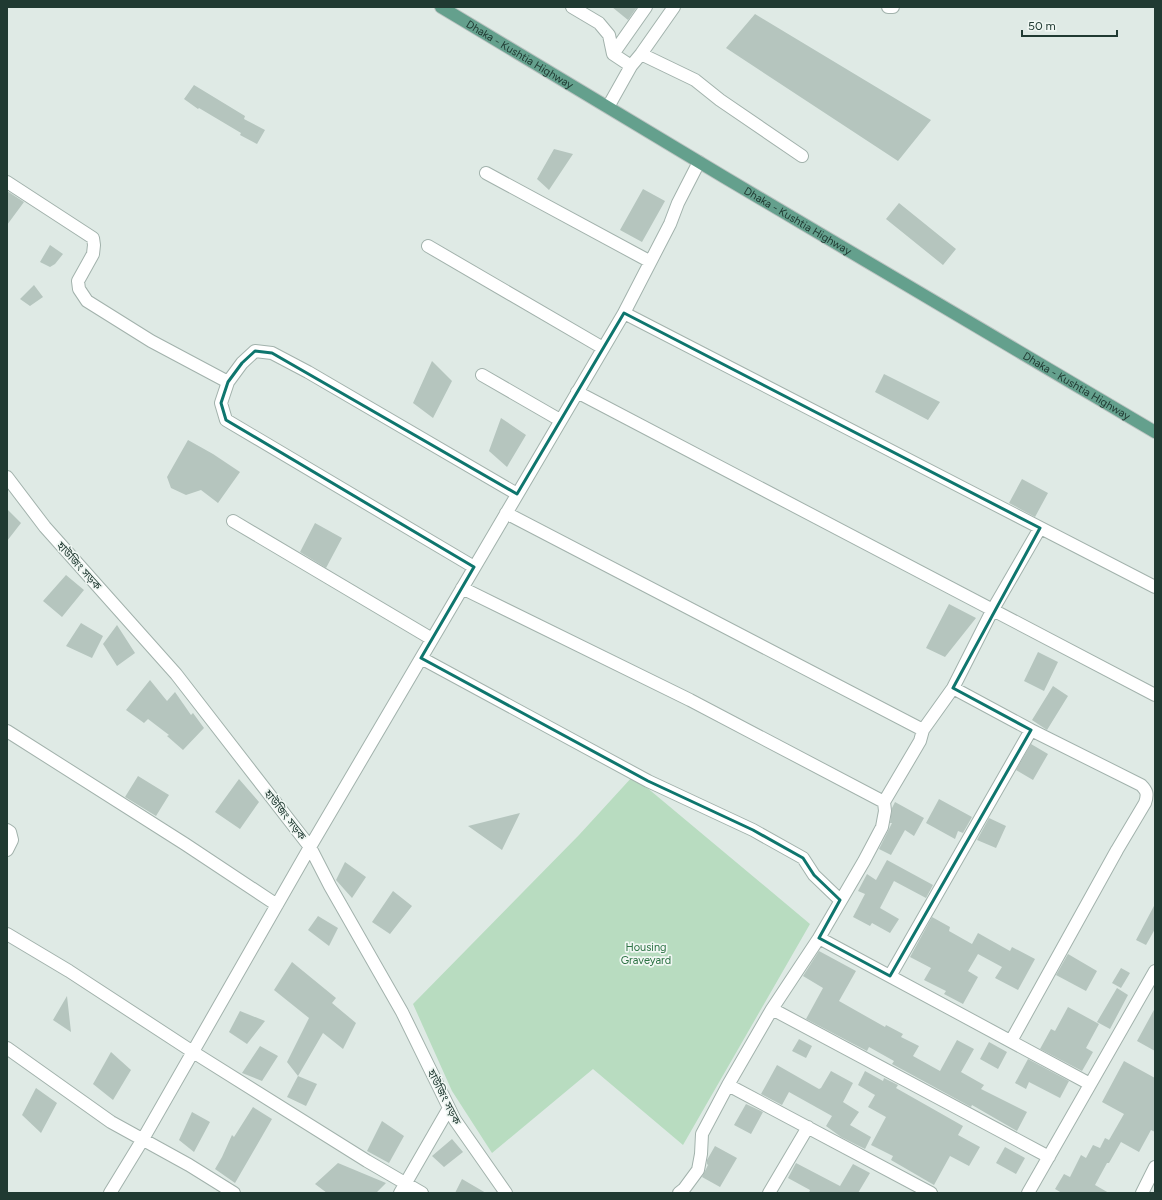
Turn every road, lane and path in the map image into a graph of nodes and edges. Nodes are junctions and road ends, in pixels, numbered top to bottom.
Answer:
1 (441, 7) edge
2 (572, 7) edge
3 (646, 7) edge
4 (674, 7) edge
5 (888, 7) edge
6 (893, 7) edge
7 (613, 54) junction
8 (641, 54) junction
9 (631, 66) junction
10 (608, 107) junction
11 (802, 156) dead end
12 (699, 162) junction
13 (486, 173) dead end
14 (7, 182) edge
15 (428, 246) dead end
16 (649, 261) junction
17 (624, 313) junction
18 (603, 348) junction
19 (482, 374) dead end
20 (228, 382) junction
21 (577, 392) junction
22 (560, 420) junction
23 (1155, 432) edge
24 (7, 477) edge
25 (517, 494) junction
26 (506, 513) junction
27 (233, 521) dead end
28 (1040, 528) junction
29 (474, 568) junction
30 (1155, 587) edge
31 (462, 588) junction
32 (992, 611) junction
33 (432, 640) junction
34 (421, 658) junction
35 (953, 688) junction
36 (1155, 695) edge
37 (923, 730) junction
38 (1032, 730) junction
39 (7, 731) edge
40 (884, 802) junction
41 (7, 830) edge
42 (310, 847) junction
43 (7, 850) edge
44 (840, 900) junction
45 (277, 905) junction
46 (7, 934) edge
47 (819, 938) junction
48 (1155, 971) edge
49 (890, 976) junction
50 (772, 1009) junction
51 (1011, 1041) junction
52 (7, 1048) edge
53 (193, 1052) junction
54 (1090, 1084) junction
55 (728, 1085) junction
56 (448, 1108) junction
57 (808, 1128) junction
58 (143, 1139) junction
59 (1049, 1157) junction
60 (1155, 1168) edge
61 (403, 1188) edge
62 (110, 1193) edge
63 (234, 1193) edge
64 (422, 1193) edge
65 (506, 1193) edge
66 (679, 1193) edge
67 (769, 1193) edge
68 (931, 1193) edge
69 (1028, 1193) edge
70 (1142, 1193) edge

1 - 10 main road, Dhaka - Kushtia Highway
2 - 7 street
3 - 7 street
4 - 8 street
5 - 6 street
7 - 9 street
8 - 9 street
8 - 11 street
9 - 10 street
10 - 12 main road, Dhaka - Kushtia Highway
12 - 16 street
12 - 23 main road, Dhaka - Kushtia Highway
13 - 16 street
14 - 20 street
15 - 18 street
16 - 17 street
17 - 18 street
17 - 28 street
18 - 21 street
19 - 22 street
20 - 25 street
20 - 29 street
21 - 22 street
21 - 32 street
22 - 25 street
24 - 42 street, হাউজিং সড়ক
25 - 26 street
26 - 29 street
26 - 37 street
27 - 33 street
28 - 30 street
28 - 32 street
29 - 31 street
31 - 33 street
31 - 40 street
32 - 35 street
32 - 36 street
33 - 34 street
34 - 42 street
34 - 44 street
35 - 37 street
35 - 38 street
37 - 40 street
38 - 49 street
38 - 51 street
39 - 45 street
40 - 44 street
41 - 43 street
42 - 45 street
42 - 56 street, হাউজিং সড়ক
44 - 47 street
45 - 53 street
46 - 53 street
47 - 49 street
47 - 50 street
48 - 54 street
49 - 51 street
50 - 55 street
50 - 59 street
51 - 54 street
52 - 58 street
53 - 58 street
53 - 61 street
54 - 59 street
55 - 57 street
55 - 66 street
56 - 61 street
56 - 65 street, হাউজিং সড়ক
57 - 67 street
57 - 68 street
58 - 62 street
58 - 63 street
59 - 69 street
60 - 70 street
61 - 64 street

